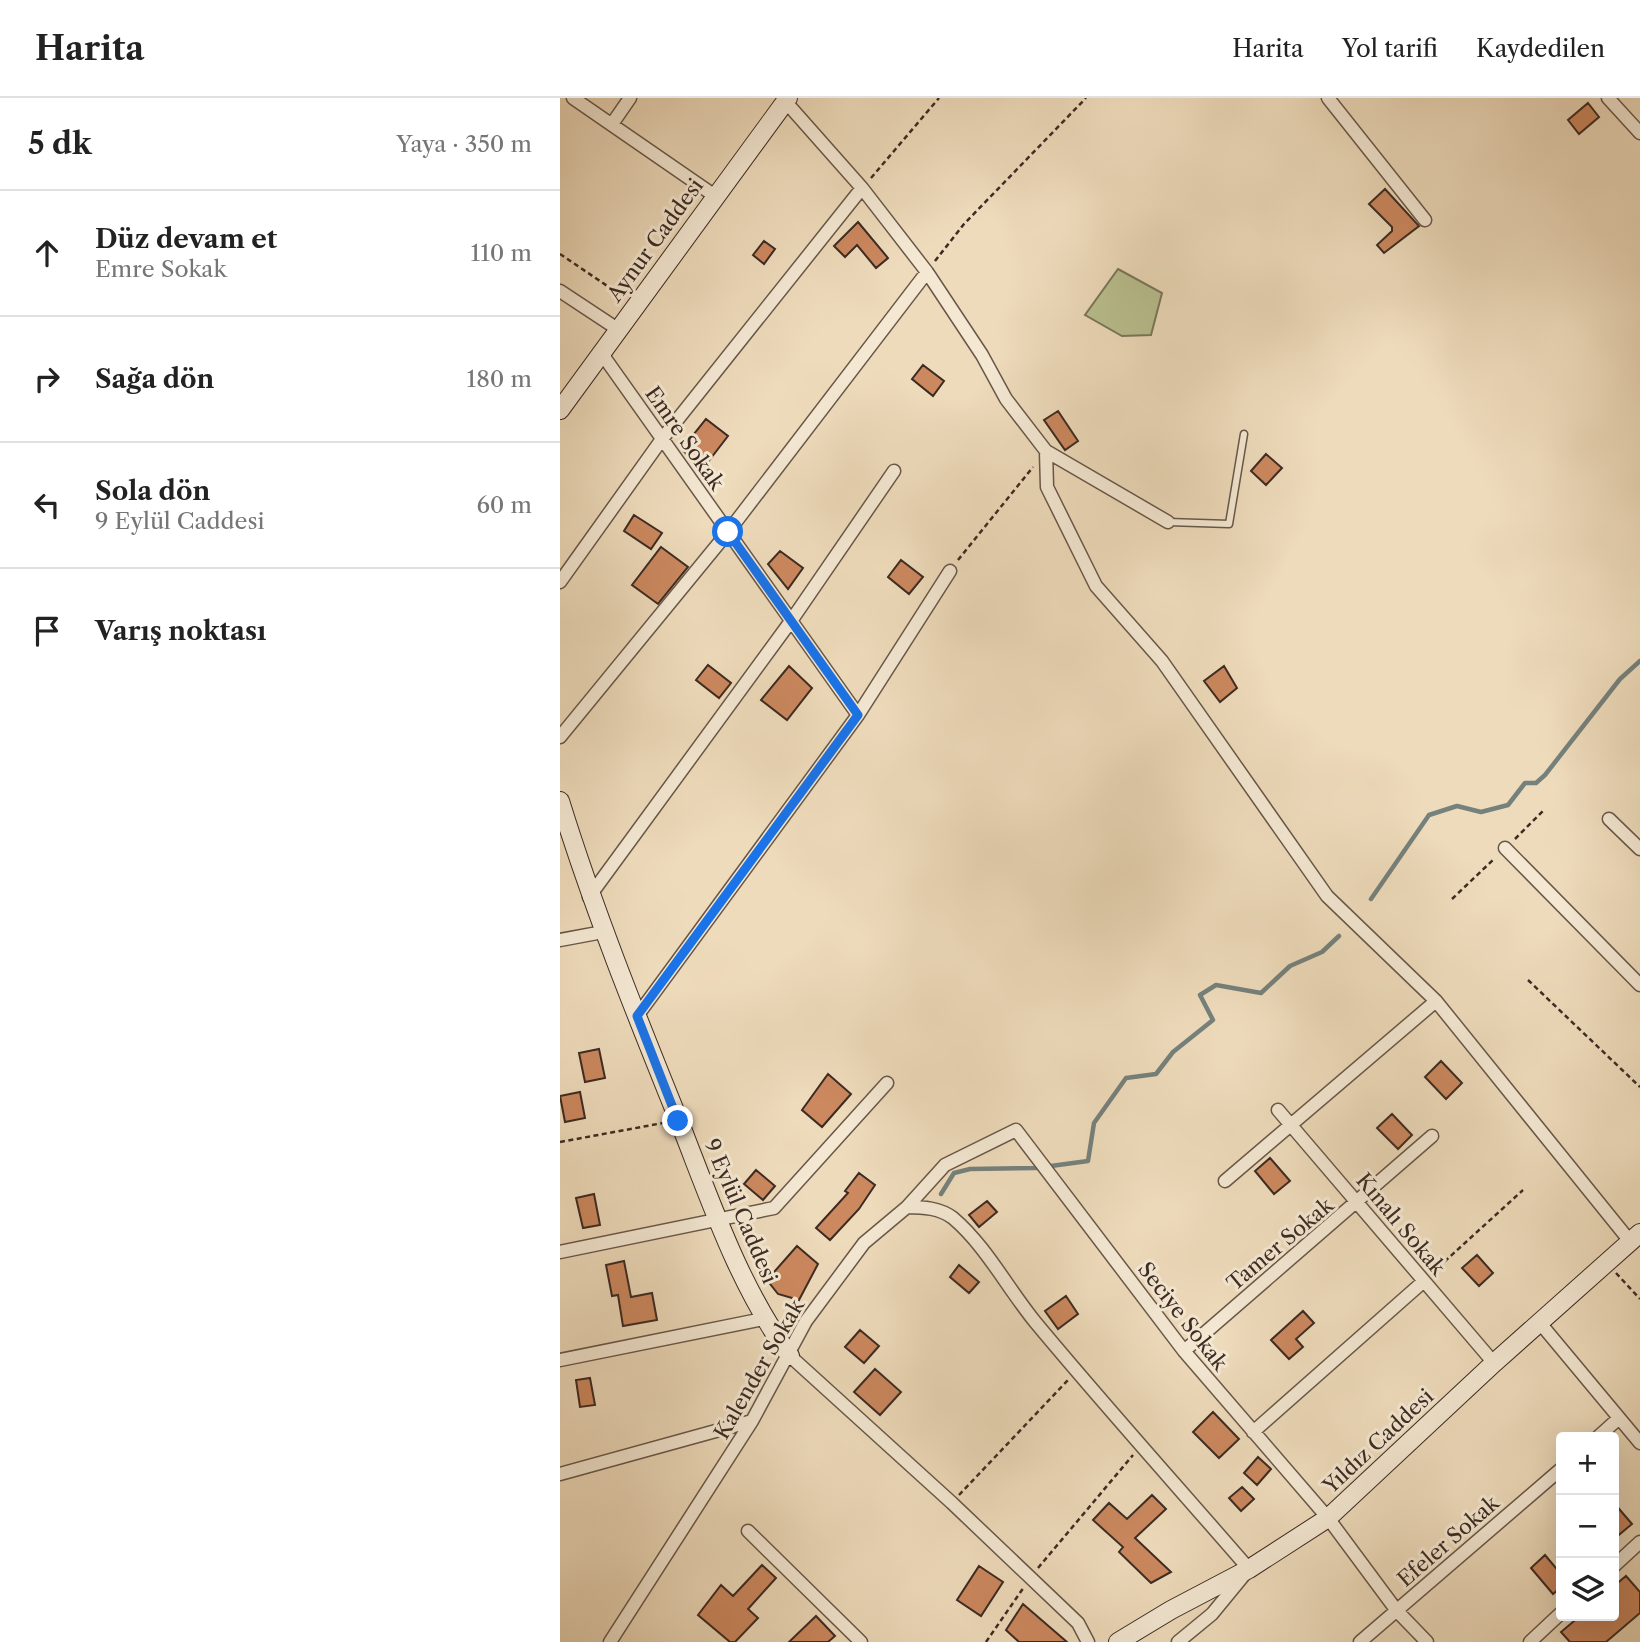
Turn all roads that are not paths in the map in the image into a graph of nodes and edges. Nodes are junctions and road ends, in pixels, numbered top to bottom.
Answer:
1 (573, 98) edge
2 (630, 98) edge
3 (1328, 98) edge
4 (1608, 98) edge
5 (786, 100) edge
6 (612, 124) junction
7 (1640, 133) edge
8 (862, 188) junction
9 (715, 196) junction
10 (1425, 220) dead end
11 (927, 272) junction
12 (560, 291) edge
13 (619, 330) junction
14 (602, 354) junction
15 (560, 410) edge
16 (1244, 434) dead end
17 (662, 439) junction
18 (1046, 452) junction
19 (894, 471) dead end
20 (1168, 522) joint
21 (728, 532) junction
22 (950, 571) road end
23 (560, 582) edge
24 (791, 621) junction
25 (858, 715) junction
26 (560, 737) edge
27 (560, 802) edge
28 (1609, 819) dead end
29 (1505, 848) dead end
30 (1640, 849) edge
31 (589, 897) junction
32 (603, 932) junction
33 (560, 940) edge
34 (1640, 985) edge
35 (1436, 1002) junction
36 (637, 1016) junction
37 (887, 1083) dead end
38 (1278, 1110) dead end
39 (1291, 1124) junction
40 (1016, 1130) joint
41 (1432, 1136) dead end
42 (1225, 1181) dead end
43 (1359, 1202) junction
44 (907, 1207) junction
45 (719, 1221) junction
46 (1634, 1237) edge
47 (560, 1252) edge
48 (1424, 1281) junction
49 (763, 1319) junction
50 (1540, 1323) junction
51 (1184, 1351) junction
52 (790, 1356) junction
53 (560, 1360) edge
54 (1494, 1363) junction
55 (1618, 1419) junction
56 (752, 1422) junction
57 (1253, 1432) junction
58 (1604, 1432) edge
59 (1640, 1443) edge
60 (1556, 1473) edge
61 (560, 1474) edge
62 (1328, 1518) junction
63 (748, 1531) dead end
64 (1640, 1542) edge
65 (1619, 1561) edge
66 (1249, 1569) junction
67 (1398, 1611) junction
68 (1556, 1618) edge
69 (610, 1642) edge
70 (861, 1642) edge
71 (1088, 1642) edge
72 (1118, 1642) edge
73 (1178, 1642) edge
74 (1360, 1642) edge
75 (1427, 1642) edge
76 (1530, 1642) edge

1 - 6 street
2 - 6 street
3 - 10 street
4 - 7 street
5 - 8 street
5 - 9 street, Aynur Caddesi
6 - 9 street
8 - 11 street
8 - 17 street
9 - 13 street, Aynur Caddesi
11 - 18 street
11 - 21 street
12 - 13 street
13 - 14 street, Aynur Caddesi
14 - 15 street, Aynur Caddesi
14 - 17 street, Emre Sokak
16 - 20 lane
17 - 21 street, Emre Sokak
17 - 23 street
18 - 20 street
18 - 35 street
19 - 24 street
21 - 24 street, Emre Sokak
21 - 26 street
22 - 25 street
24 - 25 street, Emre Sokak
24 - 31 street
25 - 36 street
27 - 31 street, 9 Eylül Caddesi
28 - 30 street
29 - 34 street
31 - 32 street, 9 Eylül Caddesi
32 - 33 street
32 - 36 street, 9 Eylül Caddesi
35 - 39 street
35 - 46 street
36 - 45 street, 9 Eylül Caddesi
37 - 45 street
38 - 39 street, Kınalı Sokak
39 - 42 street
39 - 43 street, Kınalı Sokak
40 - 44 street, Kalender Sokak
40 - 51 street, Seciye Sokak
41 - 43 street, Tamer Sokak
43 - 48 street, Kınalı Sokak
43 - 51 street, Tamer Sokak
44 - 52 street, Kalender Sokak
44 - 66 street
45 - 47 street
45 - 49 street, 9 Eylül Caddesi
46 - 50 street, Yıldız Caddesi
48 - 54 street, Kınalı Sokak
48 - 57 street
49 - 52 street, 9 Eylül Caddesi
49 - 53 street
50 - 54 street, Yıldız Caddesi
50 - 55 street
51 - 57 street, Seciye Sokak
52 - 56 street, Kalender Sokak
52 - 71 street
54 - 62 street, Yıldız Caddesi
55 - 58 street
55 - 59 street
56 - 61 street
56 - 69 street, Kalender Sokak
57 - 62 street, Seciye Sokak
60 - 67 street, Efeler Sokak
62 - 66 street, Yıldız Caddesi
62 - 67 street, Seciye Sokak
63 - 70 street
64 - 65 street
66 - 72 street, Yıldız Caddesi
66 - 73 street
67 - 74 street, Efeler Sokak
67 - 75 street, Seciye Sokak
68 - 76 street

